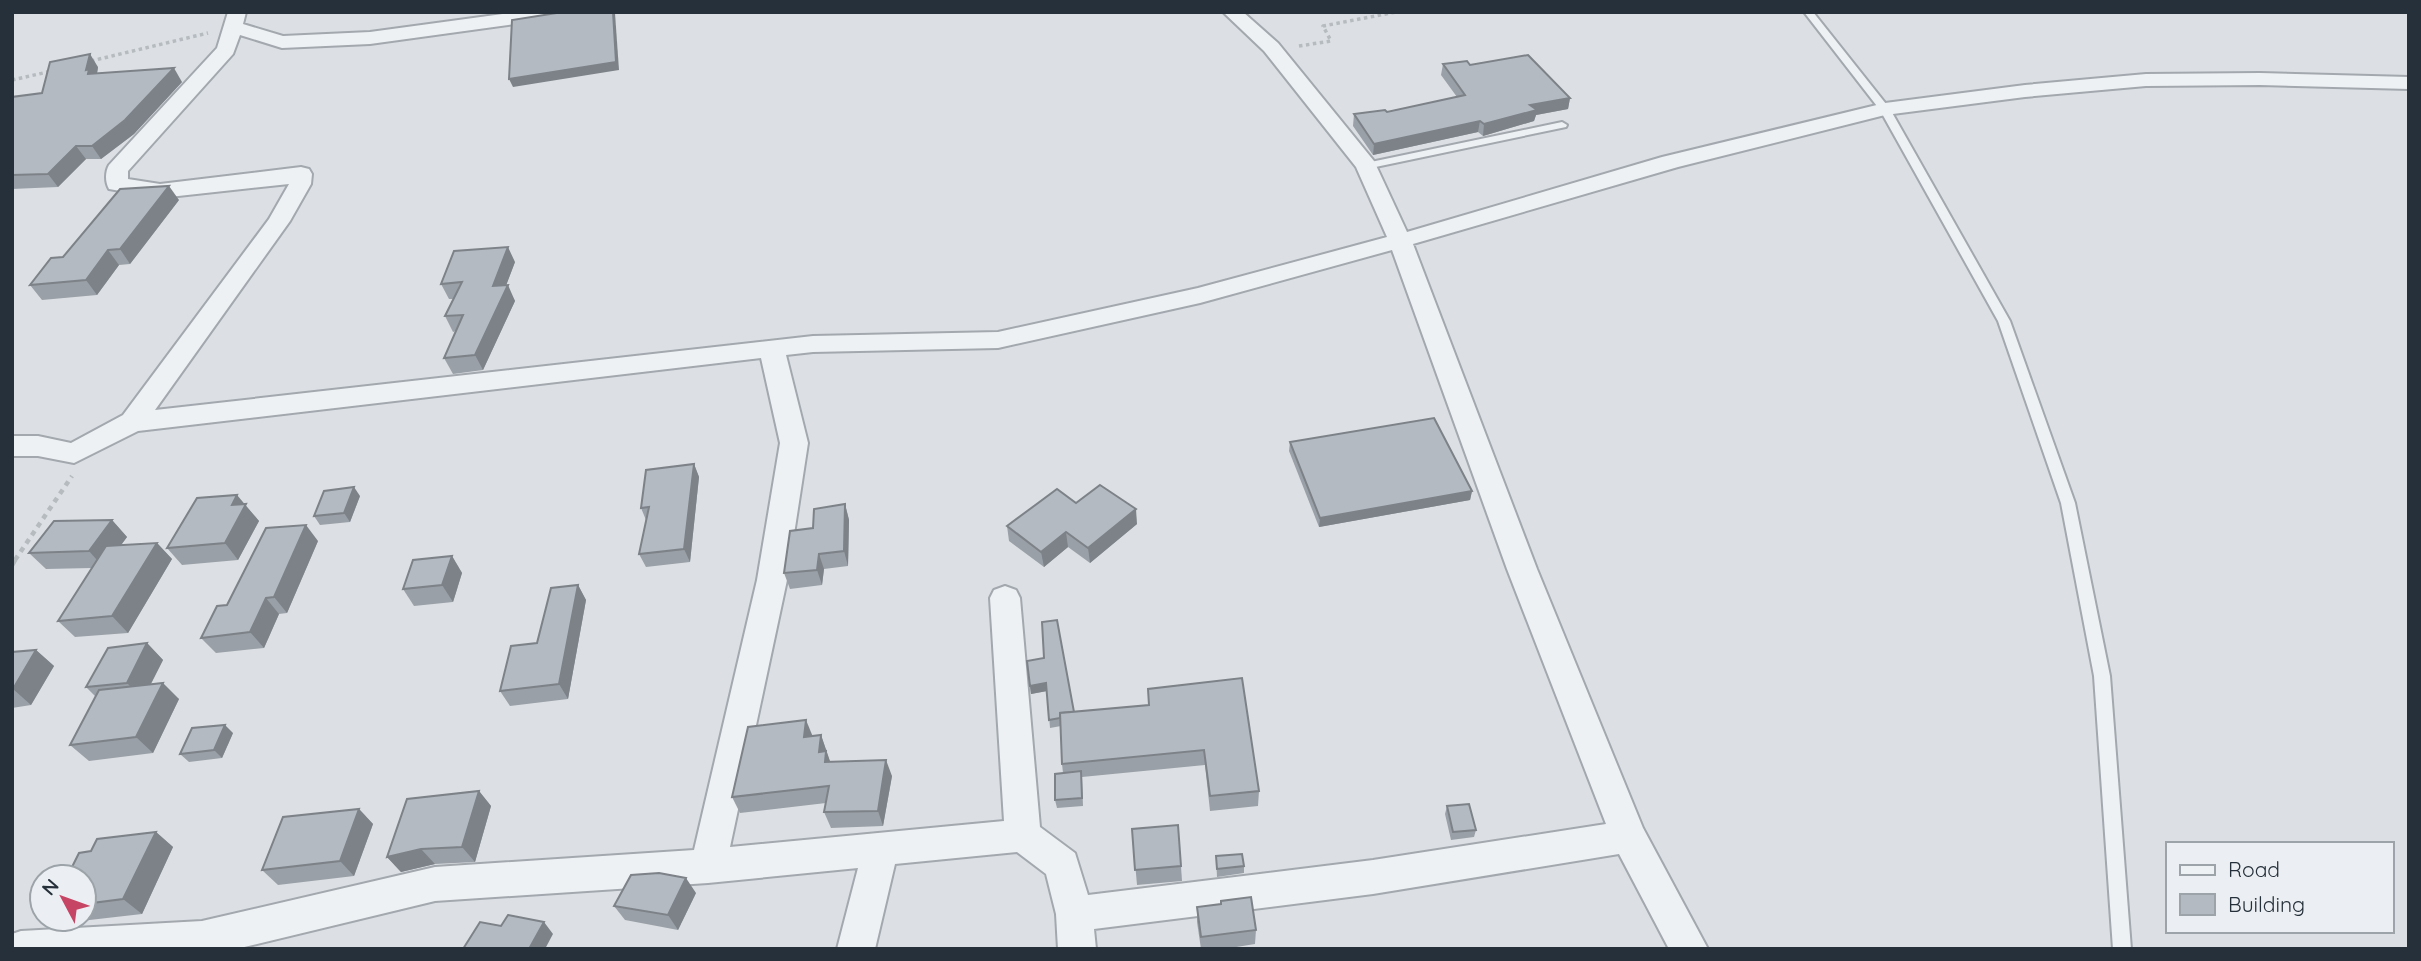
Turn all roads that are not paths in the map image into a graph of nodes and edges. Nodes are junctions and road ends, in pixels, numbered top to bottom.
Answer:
1 (559, 12) edge
2 (1233, 12) edge
3 (1808, 12) edge
4 (235, 20) edge
5 (2409, 83) edge
6 (1885, 109) junction
7 (1562, 125) dead end
8 (1366, 166) junction
9 (1399, 239) junction
10 (772, 349) junction
11 (132, 422) junction
12 (12, 446) edge
13 (1005, 598) dead end
14 (1024, 835) junction
15 (1628, 836) junction
16 (880, 850) junction
17 (708, 866) junction
18 (1075, 931) edge
19 (20, 949) edge
20 (856, 949) edge
21 (1689, 949) edge
22 (2122, 949) edge

1 - 4 street
2 - 8 street
3 - 6 lane
4 - 11 street
5 - 6 street
6 - 9 street
6 - 22 lane
7 - 8 lane
8 - 9 street
9 - 10 street
9 - 15 street
10 - 11 street
10 - 17 street
11 - 12 street
13 - 14 street
14 - 16 street
14 - 18 street
15 - 18 street
15 - 21 street
16 - 17 street
16 - 20 street
17 - 19 street

